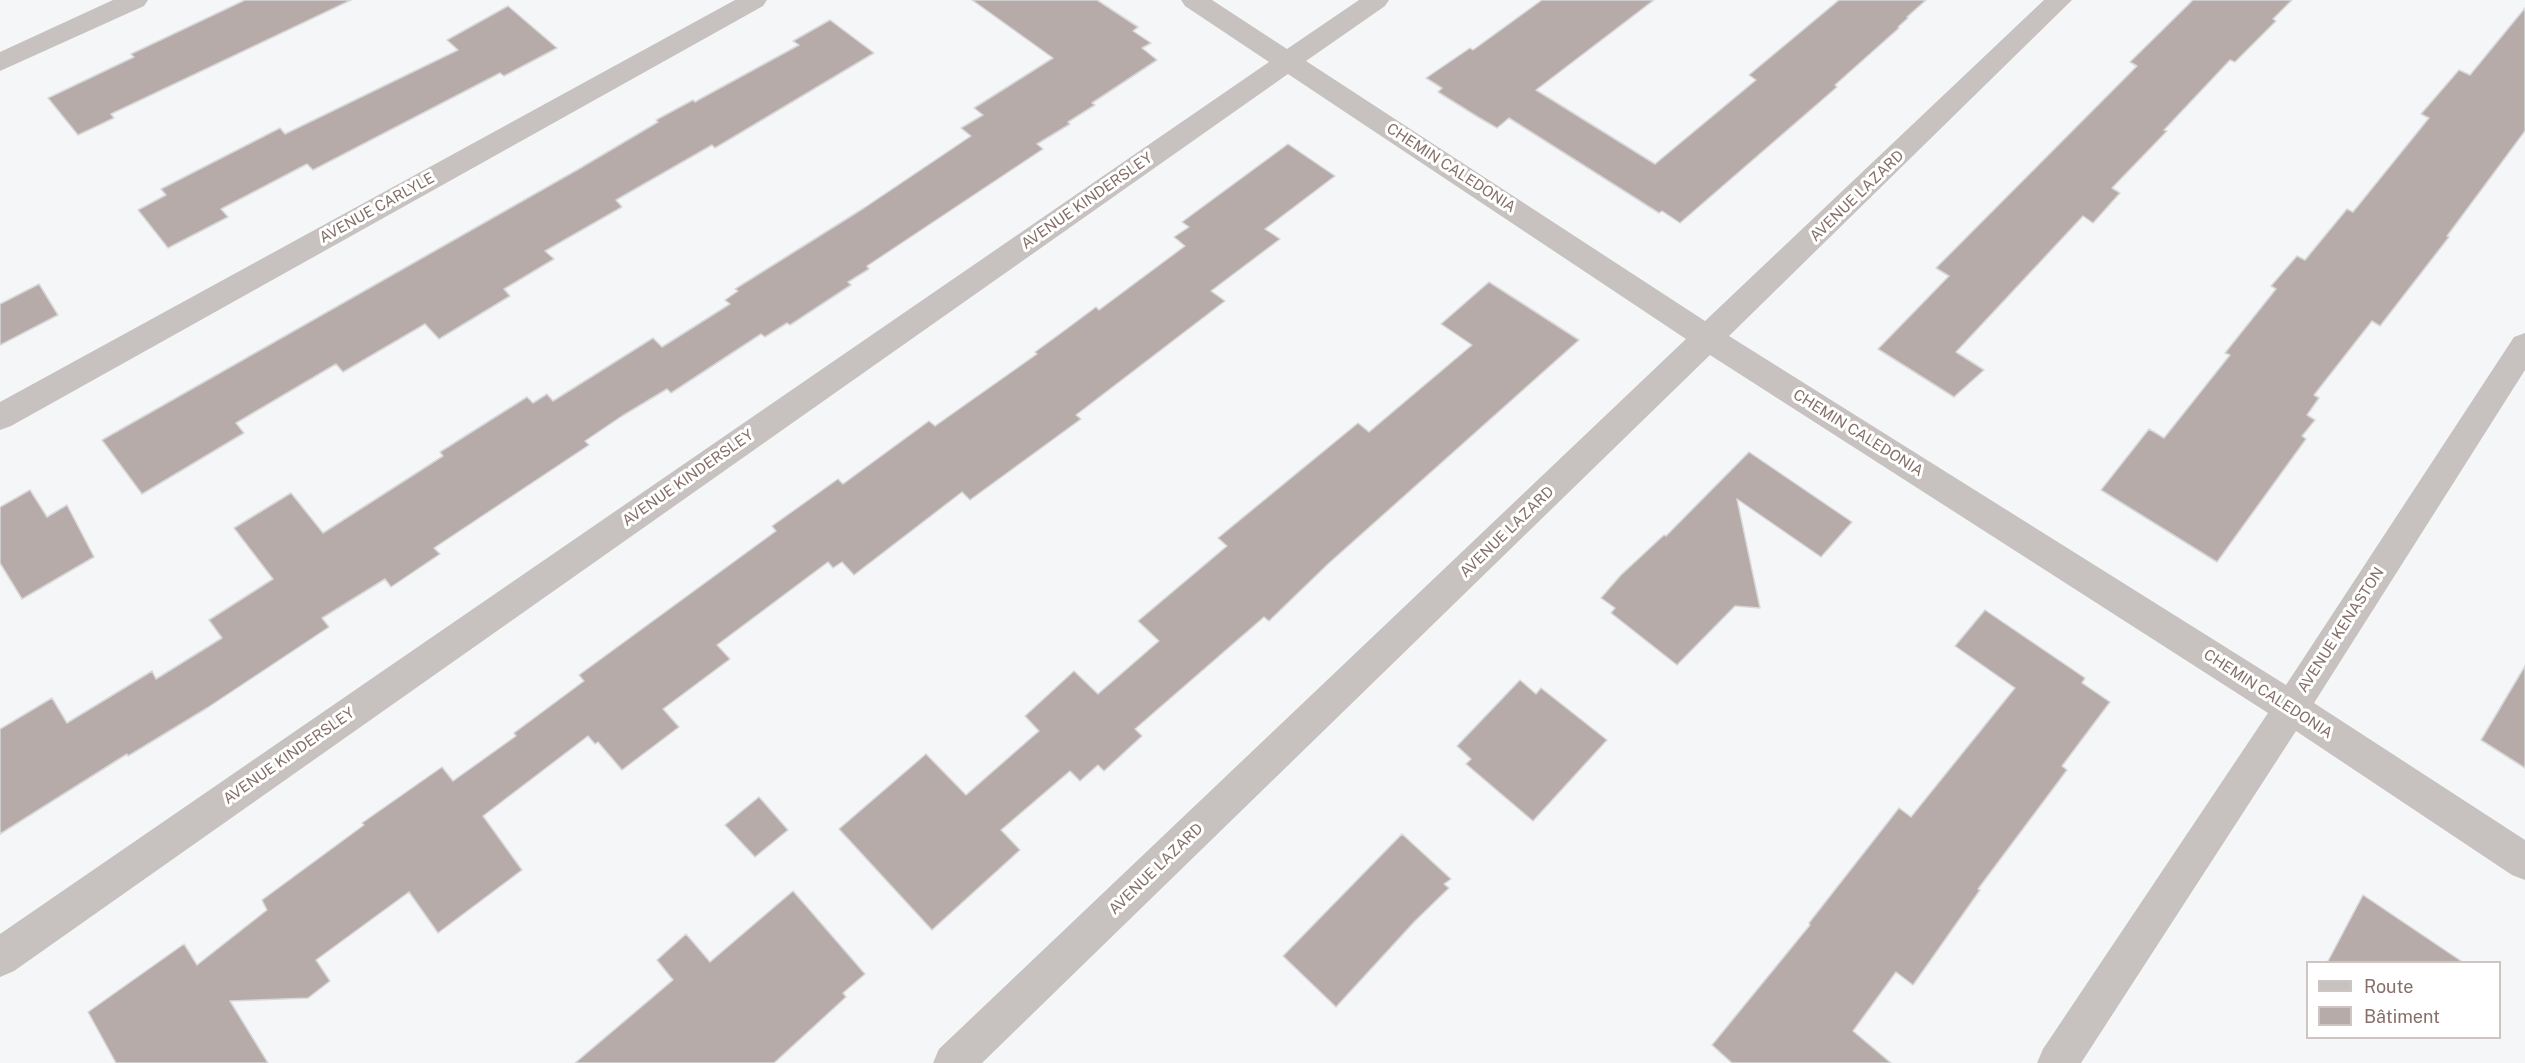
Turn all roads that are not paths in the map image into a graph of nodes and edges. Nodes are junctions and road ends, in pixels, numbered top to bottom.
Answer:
1 (135, 0) edge
2 (754, 0) edge
3 (1194, 0) edge
4 (1376, 0) edge
5 (2059, 0) edge
6 (1289, 61) junction
7 (0, 62) edge
8 (1709, 339) junction
9 (2525, 345) edge
10 (0, 417) edge
11 (2291, 708) junction
12 (2525, 862) edge
13 (0, 957) edge
14 (952, 1063) edge
15 (2057, 1063) edge

1 - 7 street
2 - 10 street, AVENUE CARLYLE
3 - 6 street, CHEMIN CALEDONIA
4 - 6 street, AVENUE KINDERSLEY
5 - 8 street, AVENUE LAZARD
6 - 8 street, CHEMIN CALEDONIA
6 - 13 street, AVENUE KINDERSLEY
8 - 11 street, CHEMIN CALEDONIA
8 - 14 street, AVENUE LAZARD
9 - 11 street, AVENUE KENASTON
11 - 12 street, CHEMIN CALEDONIA
11 - 15 street, AVENUE KENASTON

